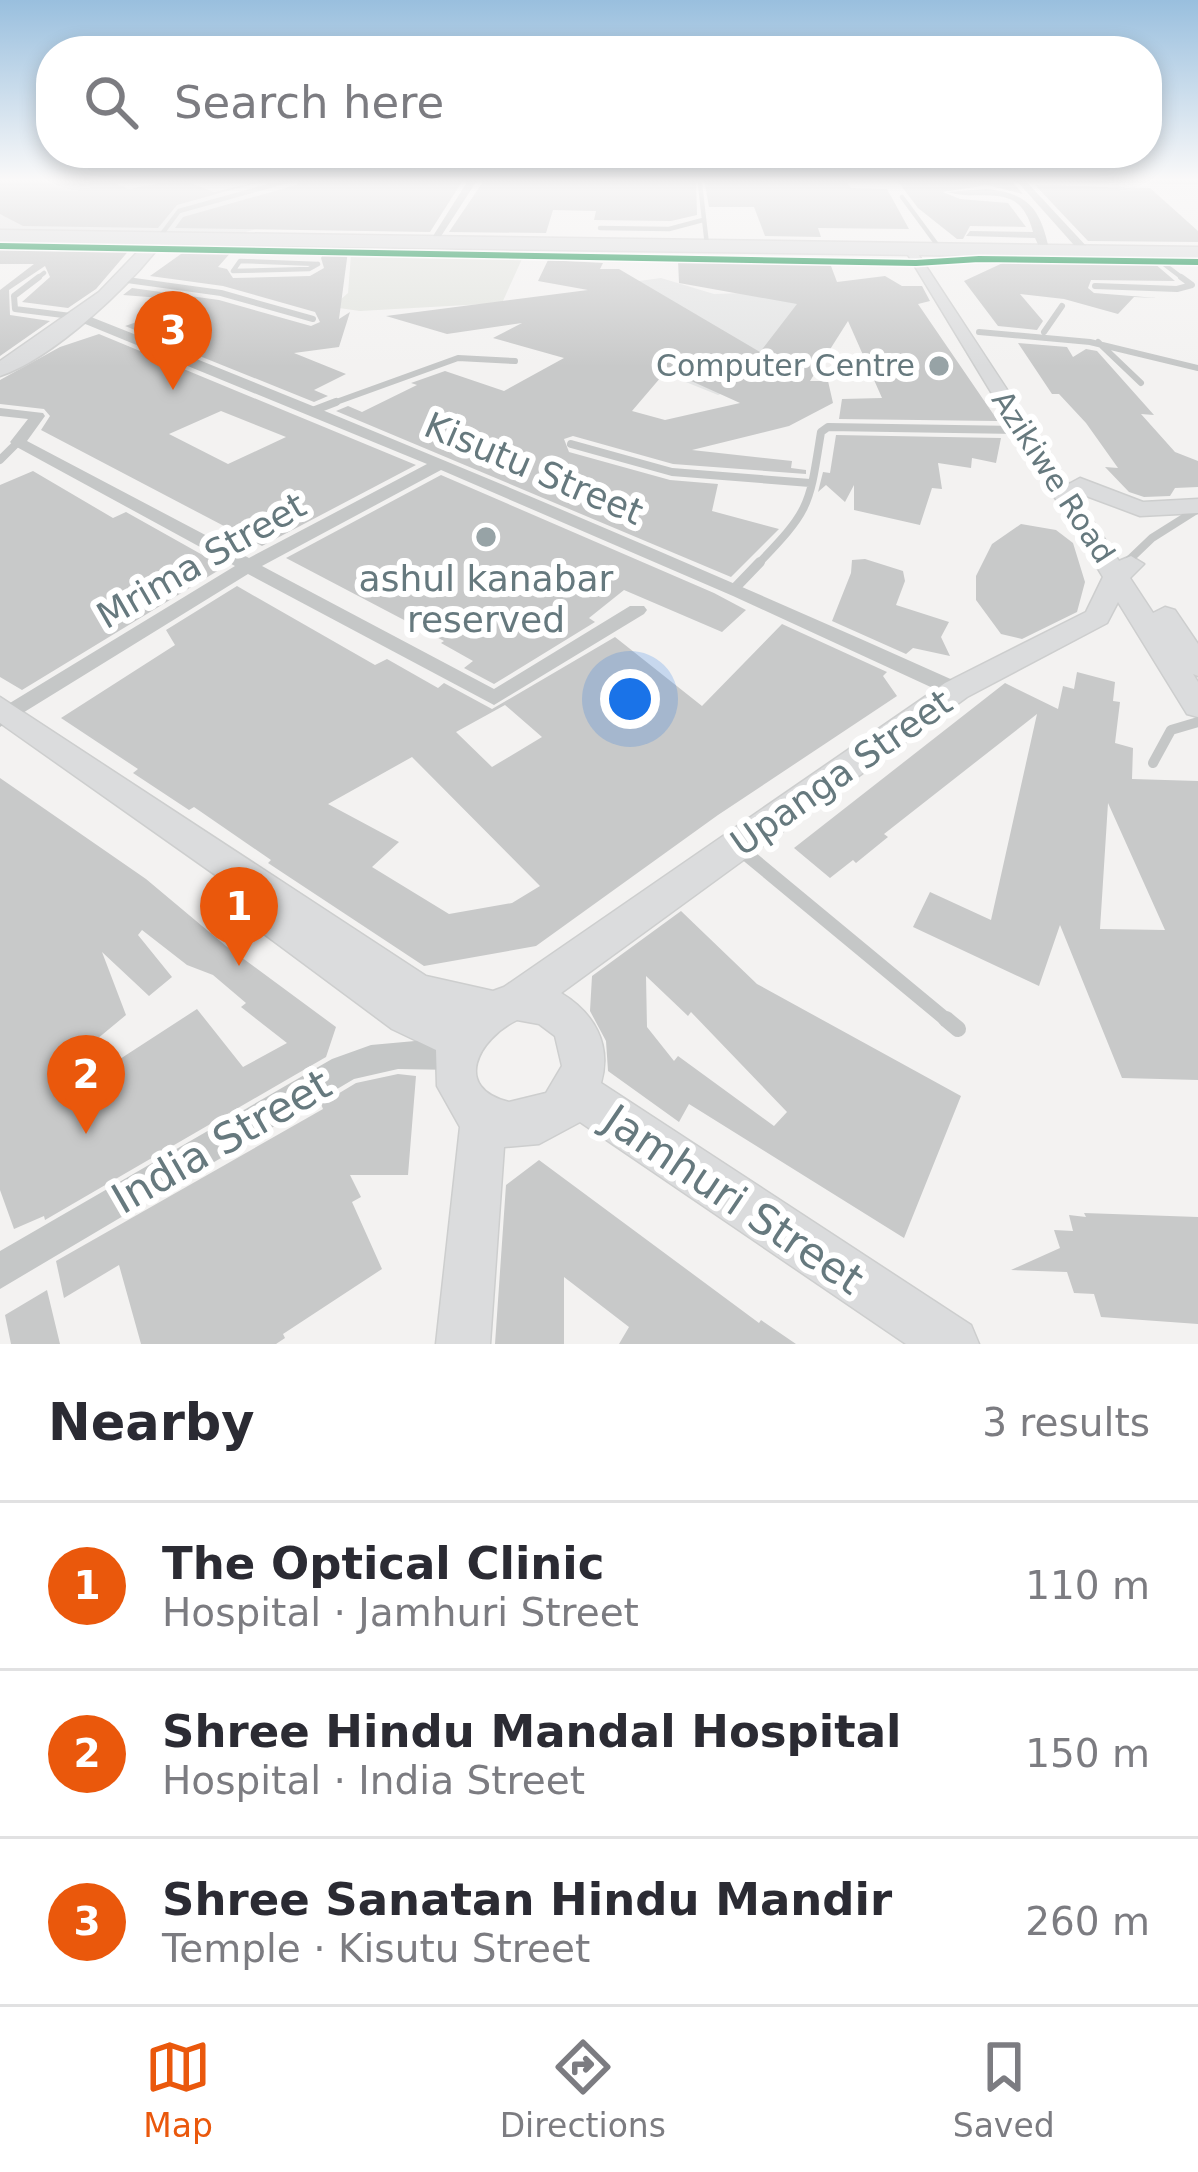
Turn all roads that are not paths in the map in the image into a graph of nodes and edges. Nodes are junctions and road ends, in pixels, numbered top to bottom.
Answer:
1 (134, 242) edge
2 (156, 242) junction
3 (432, 242) joint
4 (706, 242) edge
5 (919, 242) edge
6 (1031, 242) edge
7 (1076, 242) edge
8 (1041, 243) junction
9 (707, 245) junction
10 (1085, 251) junction
11 (923, 252) junction
12 (282, 253) junction
13 (988, 257) junction
14 (1198, 257) edge
15 (1160, 261) junction
16 (44, 273) dead end
17 (944, 277) junction
18 (127, 280) junction
19 (1095, 286) dead end
20 (17, 294) junction
21 (0, 295) edge
22 (1062, 306) dead end
23 (82, 318) junction
24 (313, 319) dead end
25 (979, 332) junction
26 (1044, 332) junction
27 (1095, 340) junction
28 (515, 361) dead end
29 (1198, 368) edge
30 (0, 370) edge
31 (1141, 383) dead end
32 (315, 410) junction
33 (0, 412) edge
34 (1023, 430) junction
35 (18, 442) junction
36 (571, 444) dead end
37 (0, 460) edge
38 (439, 464) junction
39 (810, 483) junction
40 (1080, 485) junction
41 (1198, 508) edge
42 (248, 566) junction
43 (1125, 567) junction
44 (735, 588) junction
45 (638, 610) dead end
46 (1097, 617) junction
47 (1158, 643) junction
48 (1198, 667) edge
49 (956, 690) junction
50 (1198, 706) edge
51 (2, 716) edge
52 (1198, 722) edge
53 (1153, 763) dead end
54 (736, 845) junction
55 (586, 952) junction
56 (504, 1005) junction
57 (564, 1014) junction
58 (958, 1029) dead end
59 (457, 1049) junction
60 (577, 1093) junction
61 (484, 1116) junction
62 (0, 1271) edge
63 (463, 1344) edge
64 (952, 1344) edge

1 - 2 highway
2 - 3 highway
2 - 12 highway
2 - 18 street
3 - 9 highway
4 - 9 lane
5 - 11 lane
6 - 8 street
7 - 10 street
8 - 10 highway
8 - 11 highway
9 - 11 highway
10 - 14 highway
11 - 12 highway
11 - 13 highway
11 - 17 street, Azikiwe Road
11 - 34 street, Azikiwe Road
12 - 12 lane
13 - 15 highway
13 - 17 highway
14 - 15 highway
15 - 19 lane
16 - 20 lane
17 - 25 street, Azikiwe Road
18 - 23 street
18 - 24 lane
20 - 21 lane
20 - 23 lane
22 - 26 lane
23 - 30 street
23 - 32 street, Kisutu Street
25 - 26 lane
25 - 40 street, Azikiwe Road
26 - 27 lane
27 - 29 lane
27 - 31 lane
28 - 32 lane
32 - 38 street, Kisutu Street
33 - 35 street
34 - 39 lane
34 - 43 street, Azikiwe Road
35 - 37 lane
35 - 42 street
36 - 39 lane
38 - 42 street, Mrima Street
38 - 44 street, Kisutu Street
39 - 44 lane
40 - 41 street
40 - 43 street, Azikiwe Road
41 - 43 lane
42 - 45 street
42 - 51 street, Mrima Street
43 - 46 street
43 - 47 street, Azikiwe Road
43 - 48 street, Azikiwe Road
44 - 49 street, Kisutu Street
46 - 47 street
46 - 49 street, Upanga Street
47 - 50 street, Azikiwe Road
49 - 54 street, Upanga Street
51 - 56 street
51 - 59 street
52 - 53 lane
54 - 55 street, Upanga Street
54 - 58 lane
55 - 56 street, Upanga Street
55 - 57 street
56 - 57 street
56 - 59 street
57 - 60 street
59 - 61 street
59 - 62 street, India Street
60 - 61 street
60 - 64 street, Jamhuri Street
61 - 63 street

